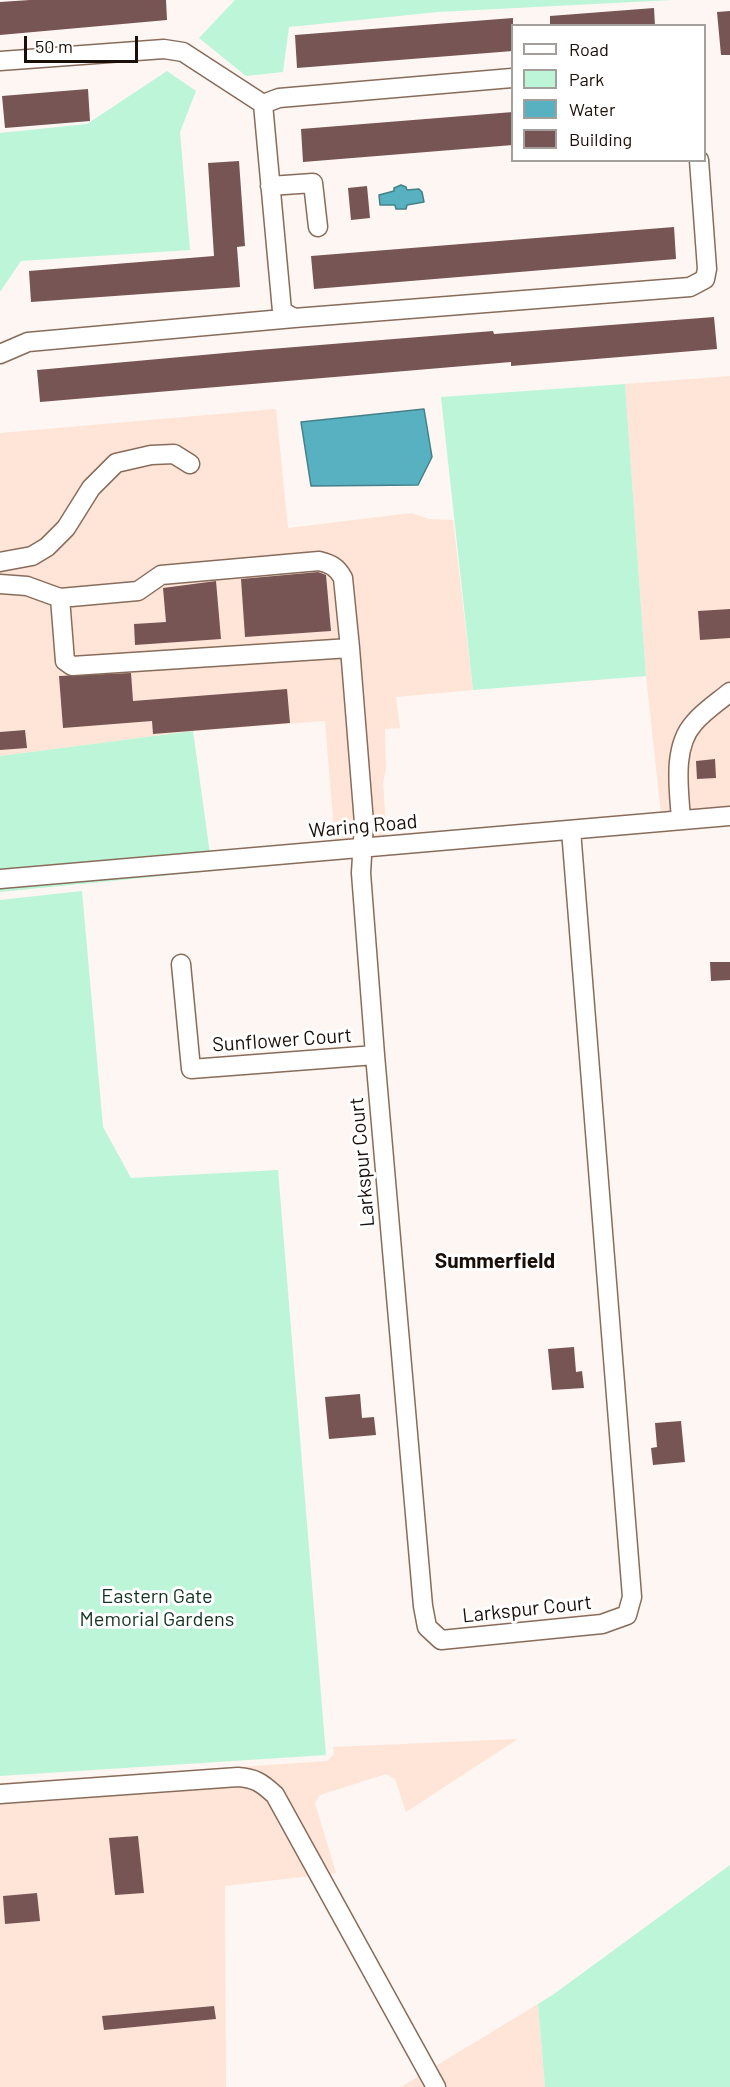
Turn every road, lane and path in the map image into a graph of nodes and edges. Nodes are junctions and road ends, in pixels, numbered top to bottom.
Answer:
1 (0, 61) edge
2 (511, 78) edge
3 (271, 101) junction
4 (699, 162) edge
5 (270, 186) junction
6 (318, 227) dead end
7 (294, 318) junction
8 (0, 354) edge
9 (190, 464) dead end
10 (0, 562) edge
11 (0, 584) edge
12 (60, 598) junction
13 (350, 648) junction
14 (730, 692) edge
15 (730, 816) edge
16 (681, 819) junction
17 (571, 830) junction
18 (362, 849) junction
19 (0, 879) edge
20 (181, 964) dead end
21 (375, 1055) junction
22 (0, 1794) edge
23 (436, 2087) edge

1 - 3 street
2 - 3 street
3 - 5 street
4 - 7 street
5 - 6 street
5 - 7 street
7 - 8 street
9 - 10 street
11 - 12 street
12 - 13 street
12 - 13 street, Larkspur Court
13 - 18 street, Larkspur Court
14 - 16 street
15 - 16 street, Waring Road
16 - 17 street, Waring Road
17 - 18 street, Waring Road
17 - 21 street, Larkspur Court
18 - 19 street, Waring Road
18 - 21 street, Larkspur Court
20 - 21 street, Sunflower Court
22 - 23 street

